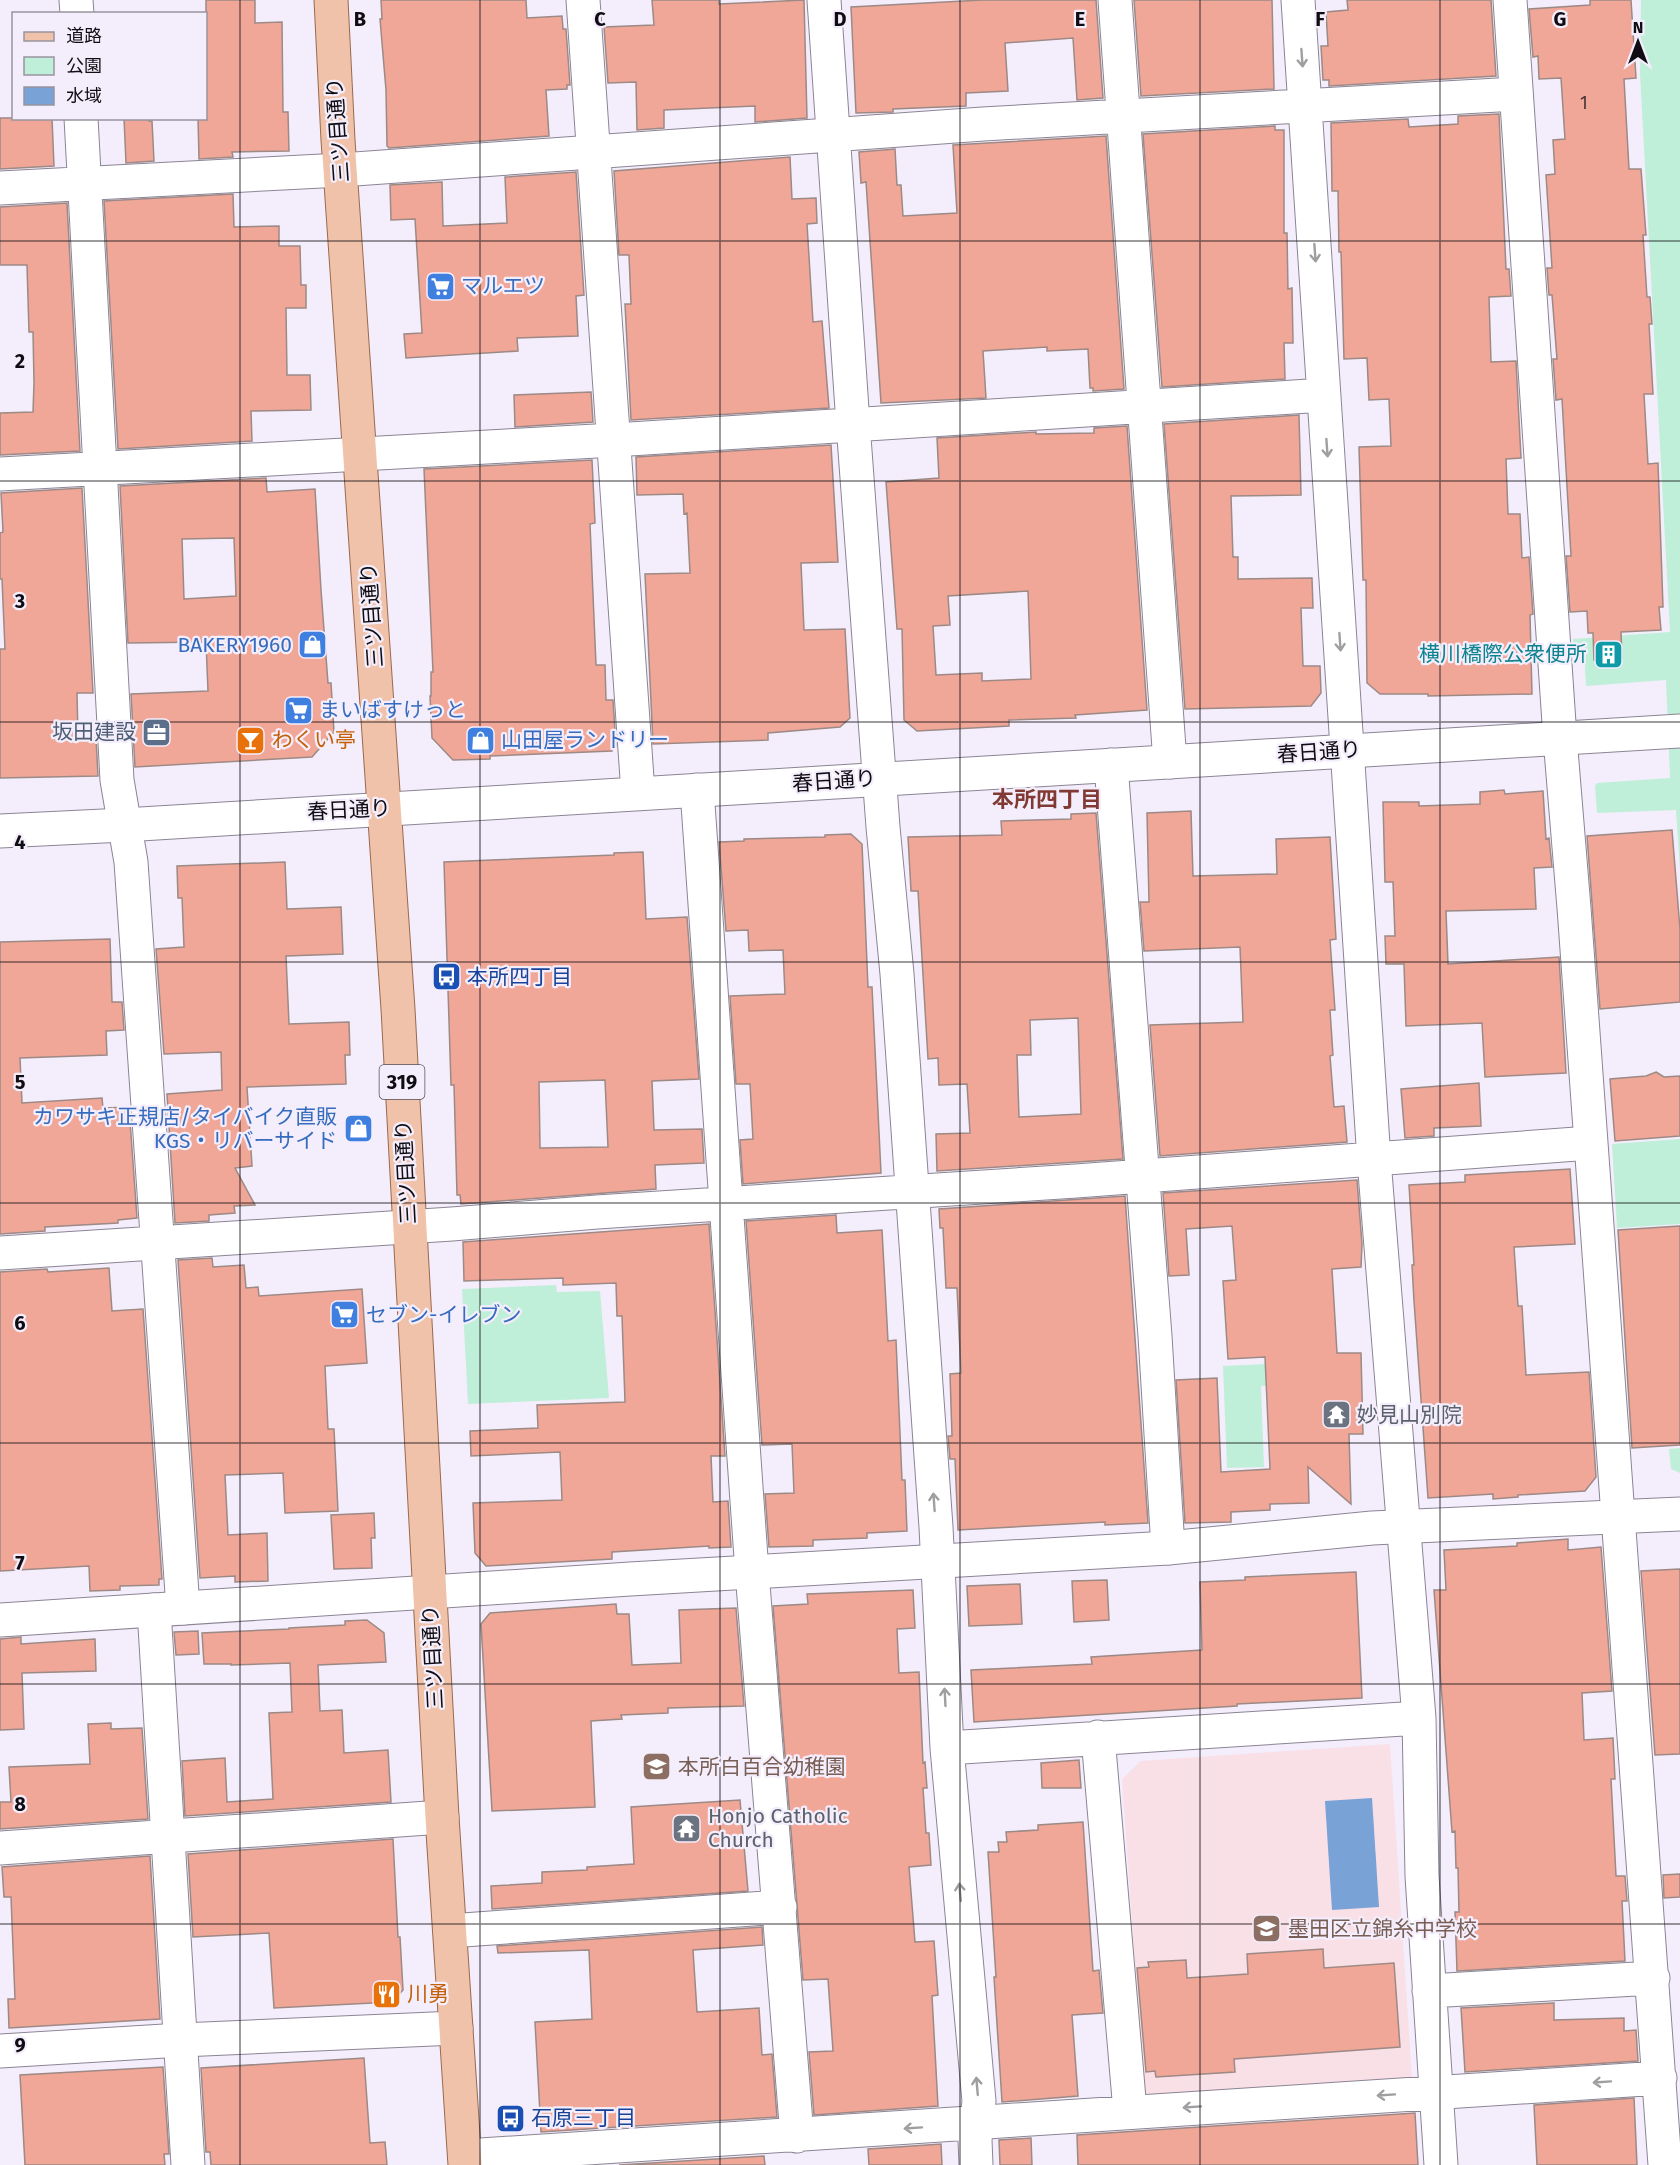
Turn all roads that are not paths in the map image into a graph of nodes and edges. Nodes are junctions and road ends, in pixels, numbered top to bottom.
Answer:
1 (331, 0) edge
2 (583, 0) edge
3 (824, 0) edge
4 (1115, 0) edge
5 (1298, 0) edge
6 (1510, 0) edge
7 (1516, 94) junction
8 (1305, 106) junction
9 (1124, 116) junction
10 (81, 120) edge
11 (834, 135) junction
12 (594, 151) junction
13 (341, 170) junction
14 (85, 185) junction
15 (0, 188) edge
16 (1324, 395) junction
17 (1144, 406) junction
18 (853, 424) junction
19 (614, 440) junction
20 (361, 455) junction
21 (99, 469) junction
22 (0, 474) edge
23 (1674, 732) edge
24 (1560, 738) junction
25 (1347, 750) junction
26 (1170, 762) junction
27 (1111, 765) junction
28 (880, 779) junction
29 (697, 790) junction
30 (638, 793) junction
31 (385, 808) junction
32 (124, 825) junction
33 (0, 831) edge
34 (1590, 1143) junction
35 (1374, 1160) junction
36 (1144, 1175) junction
37 (912, 1191) junction
38 (726, 1203) junction
39 (409, 1226) junction
40 (159, 1244) junction
41 (0, 1253) edge
42 (1680, 1514) edge
43 (1618, 1517) junction
44 (1405, 1526) junction
45 (1168, 1548) junction
46 (938, 1561) junction
47 (752, 1572) junction
48 (430, 1592) junction
49 (168, 1609) junction
50 (0, 1620) edge
51 (1419, 1718) junction
52 (1098, 1737) junction
53 (947, 1748) junction
54 (442, 1817) junction
55 (169, 1836) junction
56 (0, 1848) edge
57 (780, 1907) junction
58 (450, 1930) junction
59 (1653, 1978) junction
60 (1429, 1991) junction
61 (456, 2028) junction
62 (181, 2040) junction
63 (0, 2051) edge
64 (1660, 2078) junction
65 (1436, 2092) junction
66 (1130, 2111) junction
67 (977, 2123) junction
68 (797, 2136) junction
69 (465, 2160) edge
70 (188, 2165) edge
71 (976, 2165) edge
72 (1441, 2165) edge
73 (1665, 2165) edge

1 - 13 main road, 三ツ目通り / 319
2 - 12 street
3 - 11 street
4 - 9 street
5 -> 8 street
6 - 7 street
7 - 8 street
7 - 24 street
8 - 9 street
8 -> 16 street
9 - 11 street
9 - 17 street
10 - 14 street
11 - 12 street
11 - 18 street
12 - 13 street
12 - 19 street
13 - 14 street
13 - 20 main road, 三ツ目通り / 319
14 - 15 street
14 - 21 street
16 - 17 street
16 -> 25 street
17 - 18 street
17 - 26 street
18 - 19 street
18 - 28 street
19 - 20 street
19 - 30 street
20 - 21 street
20 - 31 main road, 三ツ目通り / 319
21 - 22 street
21 - 32 street
23 - 24 street, 春日通り
24 - 25 street, 春日通り
24 - 34 street
25 - 26 street, 春日通り
25 - 35 street
26 - 27 street, 春日通り
27 - 28 street, 春日通り
27 - 36 street
28 - 29 street, 春日通り
28 - 37 street
29 - 30 street, 春日通り
29 - 38 street
30 - 31 street, 春日通り
31 - 32 street, 春日通り
31 - 39 main road, 三ツ目通り / 319
32 - 33 street, 春日通り
32 - 40 street
34 - 35 street
34 - 43 street
35 - 36 street
35 - 44 street
36 - 37 street
36 - 45 street
37 - 38 street
46 -> 37 street
38 - 39 street
38 - 47 street
39 - 40 street
39 - 48 main road, 三ツ目通り / 319
40 - 41 street
40 - 49 street
42 - 43 street
43 - 44 street
43 - 59 street
44 - 45 street
44 - 51 street
45 - 46 street
46 - 47 street
53 -> 46 street
47 - 48 street
47 - 57 street
48 - 49 street
48 - 54 main road, 三ツ目通り / 319
49 - 50 street
49 - 55 street
51 - 52 street
51 - 60 street
52 - 53 street
52 - 66 street
67 -> 53 street
54 - 55 street
54 - 58 main road, 三ツ目通り / 319
55 - 56 street
55 - 62 street
57 - 58 street
57 - 68 street
58 - 61 main road, 三ツ目通り / 319
59 - 60 street
59 - 64 street
60 - 65 street
61 - 62 street
61 - 69 main road, 三ツ目通り / 319
62 - 63 street
62 - 70 street
64 -> 65 street
64 - 73 street
65 -> 66 street
65 - 72 street
66 - 67 street
67 -> 68 street
67 - 71 street
68 - 69 street

